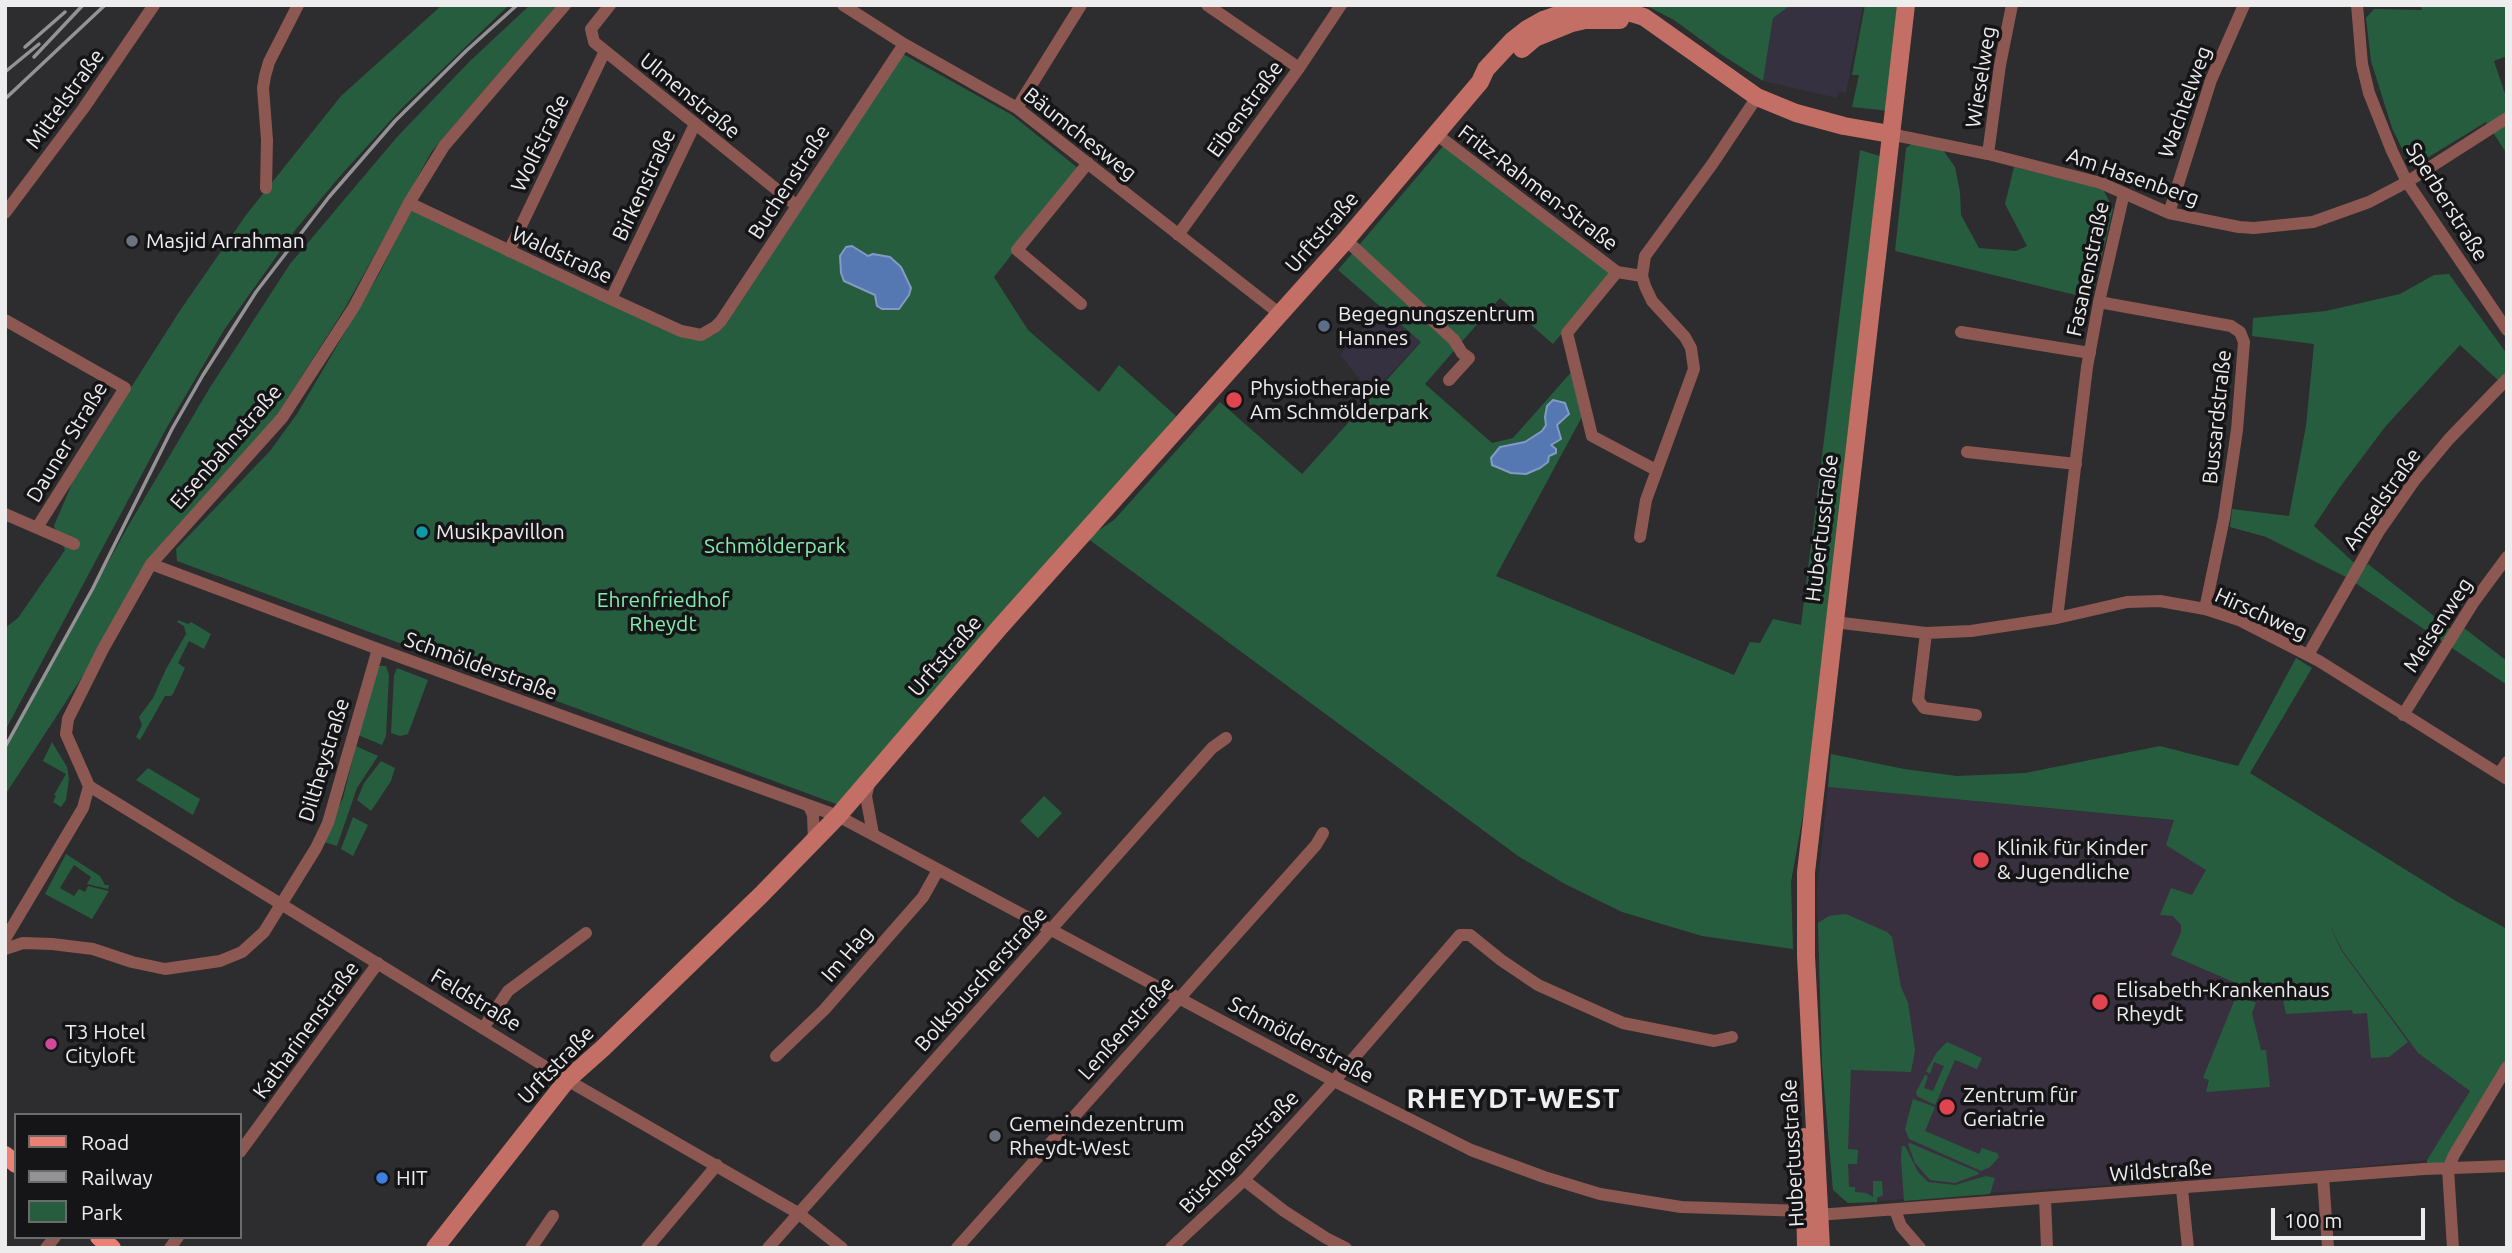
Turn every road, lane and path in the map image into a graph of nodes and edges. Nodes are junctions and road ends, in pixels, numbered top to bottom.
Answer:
1 (154, 5) edge
2 (298, 5) edge
3 (565, 5) edge
4 (610, 5) edge
5 (843, 5) edge
6 (1081, 5) edge
7 (1207, 5) edge
8 (1341, 5) edge
9 (1906, 5) edge
10 (2012, 5) edge
11 (2244, 5) edge
12 (2357, 5) edge
13 (1584, 9) edge
14 (904, 44) junction
15 (605, 51) junction
16 (1299, 68) junction
17 (1757, 97) junction
18 (1017, 108) junction
19 (2507, 118) edge
20 (695, 124) junction
21 (1436, 134) junction
22 (1890, 134) junction
23 (1988, 154) junction
24 (1088, 163) junction
25 (2407, 182) junction
26 (266, 188) dead end
27 (2124, 193) junction
28 (409, 203) junction
29 (797, 206) junction
30 (2169, 213) junction
31 (5, 214) edge
32 (1178, 235) junction
33 (1346, 240) junction
34 (509, 251) junction
35 (1617, 272) junction
36 (1642, 276) junction
37 (611, 299) junction
38 (2099, 302) junction
39 (1082, 304) dead end
40 (1280, 314) junction
41 (5, 320) edge
42 (2507, 330) edge
43 (1961, 332) dead end
44 (701, 335) joint
45 (2090, 353) junction
46 (2507, 379) edge
47 (1449, 380) dead end
48 (1967, 452) dead end
49 (2076, 464) junction
50 (1656, 470) junction
51 (5, 514) edge
52 (38, 526) junction
53 (1640, 537) dead end
54 (74, 544) dead end
55 (2507, 557) edge
56 (150, 564) junction
57 (2205, 609) junction
58 (2057, 618) junction
59 (1834, 622) junction
60 (1926, 633) junction
61 (378, 649) junction
62 (2308, 655) junction
63 (1976, 715) dead end
64 (2403, 715) junction
65 (1226, 738) dead end
66 (2507, 762) edge
67 (2503, 776) edge
68 (869, 781) junction
69 (89, 786) junction
70 (800, 801) junction
71 (838, 816) junction
72 (1322, 833) dead end
73 (873, 834) junction
74 (814, 842) junction
75 (938, 870) junction
76 (281, 906) junction
77 (1051, 929) junction
78 (586, 933) dead end
79 (5, 939) edge
80 (5, 949) edge
81 (378, 963) junction
82 (1180, 997) junction
83 (484, 1027) junction
84 (1732, 1037) dead end
85 (776, 1056) dead end
86 (2507, 1067) edge
87 (567, 1080) junction
88 (1334, 1081) junction
89 (242, 1149) edge
90 (717, 1166) junction
91 (2507, 1166) edge
92 (2448, 1169) junction
93 (2323, 1177) junction
94 (1244, 1180) junction
95 (2182, 1189) junction
96 (2045, 1199) junction
97 (1895, 1210) junction
98 (798, 1213) junction
99 (1812, 1213) junction
100 (553, 1216) dead end
101 (435, 1248) edge
102 (531, 1248) edge
103 (647, 1248) edge
104 (768, 1248) edge
105 (842, 1248) edge
106 (957, 1248) edge
107 (1171, 1248) edge
108 (1346, 1248) edge
109 (1806, 1248) edge
110 (1821, 1248) edge
111 (1920, 1248) edge
112 (2047, 1248) edge
113 (2189, 1248) edge
114 (2328, 1248) edge
115 (2453, 1248) edge

1 - 31 street, Mittelstraße
2 - 26 street
3 - 28 street, Eisenbahnstraße
4 - 15 street
5 - 14 street, Bäumchesweg
6 - 18 street
7 - 16 street
8 - 16 street, Eibenstraße
9 - 22 street, Hubertusstraße
10 - 23 street, Wieselweg
11 - 30 street, Wachtelweg
12 - 25 street, Sperberstraße
13 - 17 street, Urftstraße
13 - 21 street, Urftstraße
14 - 18 street, Bäumchesweg
14 - 29 street, Buchenstraße
15 - 20 street, Ulmenstraße
15 - 34 street, Wolfstraße
16 - 32 street, Eibenstraße
17 - 22 street, Urftstraße
17 - 36 street, Fritz-Rahmen-Straße
18 - 24 street, Bäumchesweg
19 - 25 street, Am Hasenberg
20 - 29 street, Ulmenstraße
20 - 37 street, Birkenstraße
21 - 33 street, Urftstraße
21 - 35 street, Fritz-Rahmen-Straße
22 - 23 street, Am Hasenberg
22 - 59 street, Hubertusstraße
23 - 27 street, Am Hasenberg
24 - 32 street, Bäumchesweg
24 - 39 street
25 - 30 street, Am Hasenberg
25 - 42 street, Sperberstraße
27 - 30 street, Am Hasenberg
27 - 38 street, Fasanenstraße
28 - 34 street, Waldstraße
28 - 56 street, Eisenbahnstraße
29 - 44 street, Buchenstraße
32 - 40 street, Bäumchesweg
33 - 40 street, Urftstraße
33 - 47 street
34 - 37 street, Waldstraße
35 - 36 street, Fritz-Rahmen-Straße
35 - 50 street, Fritz-Rahmen-Straße
36 - 50 street
37 - 44 street, Waldstraße
38 - 45 street, Fasanenstraße
38 - 57 street, Bussardstraße
40 - 68 street, Urftstraße
41 - 52 street, Dauner Straße
43 - 45 street, Fasanenstraße
45 - 49 street, Fasanenstraße
46 - 62 street, Amselstraße
48 - 49 street
49 - 58 street, Fasanenstraße
50 - 53 street
51 - 52 street
52 - 54 street
55 - 64 street, Meisenweg
56 - 61 street, Schmölderstraße
56 - 69 street, Eisenbahnstraße
57 - 58 street, Hirschweg
57 - 62 street, Hirschweg
58 - 60 street, Hirschweg
59 - 60 street, Hirschweg
59 - 99 street, Hubertusstraße
60 - 63 street
61 - 70 street, Schmölderstraße
61 - 76 street, Diltheystraße
62 - 64 street, Hirschweg
64 - 67 street, Hirschweg
65 - 77 street, Bolksbuscherstraße
66 - 67 street
68 - 71 street, Urftstraße
68 - 73 street
69 - 76 street, Feldstraße
69 - 79 street
70 - 71 street, Schmölderstraße
70 - 74 street
71 - 73 street, Schmölderstraße
71 - 74 street, Urftstraße
72 - 82 street, Lenßenstraße
73 - 75 street, Schmölderstraße
74 - 87 street, Urftstraße
75 - 77 street, Schmölderstraße
75 - 85 street, Im Hag
76 - 80 street, Diltheystraße
76 - 81 street, Feldstraße
77 - 82 street, Schmölderstraße
77 - 98 street, Bolksbuscherstraße
78 - 83 street
81 - 83 street, Feldstraße
81 - 89 street, Katharinenstraße
82 - 88 street, Schmölderstraße
82 - 106 street, Lenßenstraße
83 - 87 street, Feldstraße
84 - 88 street, Büschgensstraße
86 - 92 street
87 - 90 street, Feldstraße
87 - 101 street, Urftstraße
88 - 94 street, Büschgensstraße
88 - 99 street, Schmölderstraße
90 - 98 street, Feldstraße
90 - 103 street
91 - 92 street, Wildstraße
92 - 93 street, Wildstraße
92 - 115 street
93 - 95 street, Wildstraße
93 - 114 street
94 - 107 street, Büschgensstraße
94 - 108 street
95 - 96 street, Wildstraße
95 - 113 street
96 - 97 street, Wildstraße
96 - 112 street
97 - 99 street, Wildstraße
97 - 111 street
98 - 104 street, Bolksbuscherstraße
98 - 105 street, Feldstraße
99 - 109 street, Hubertusstraße
99 - 110 street, Hubertusstraße
100 - 102 street

